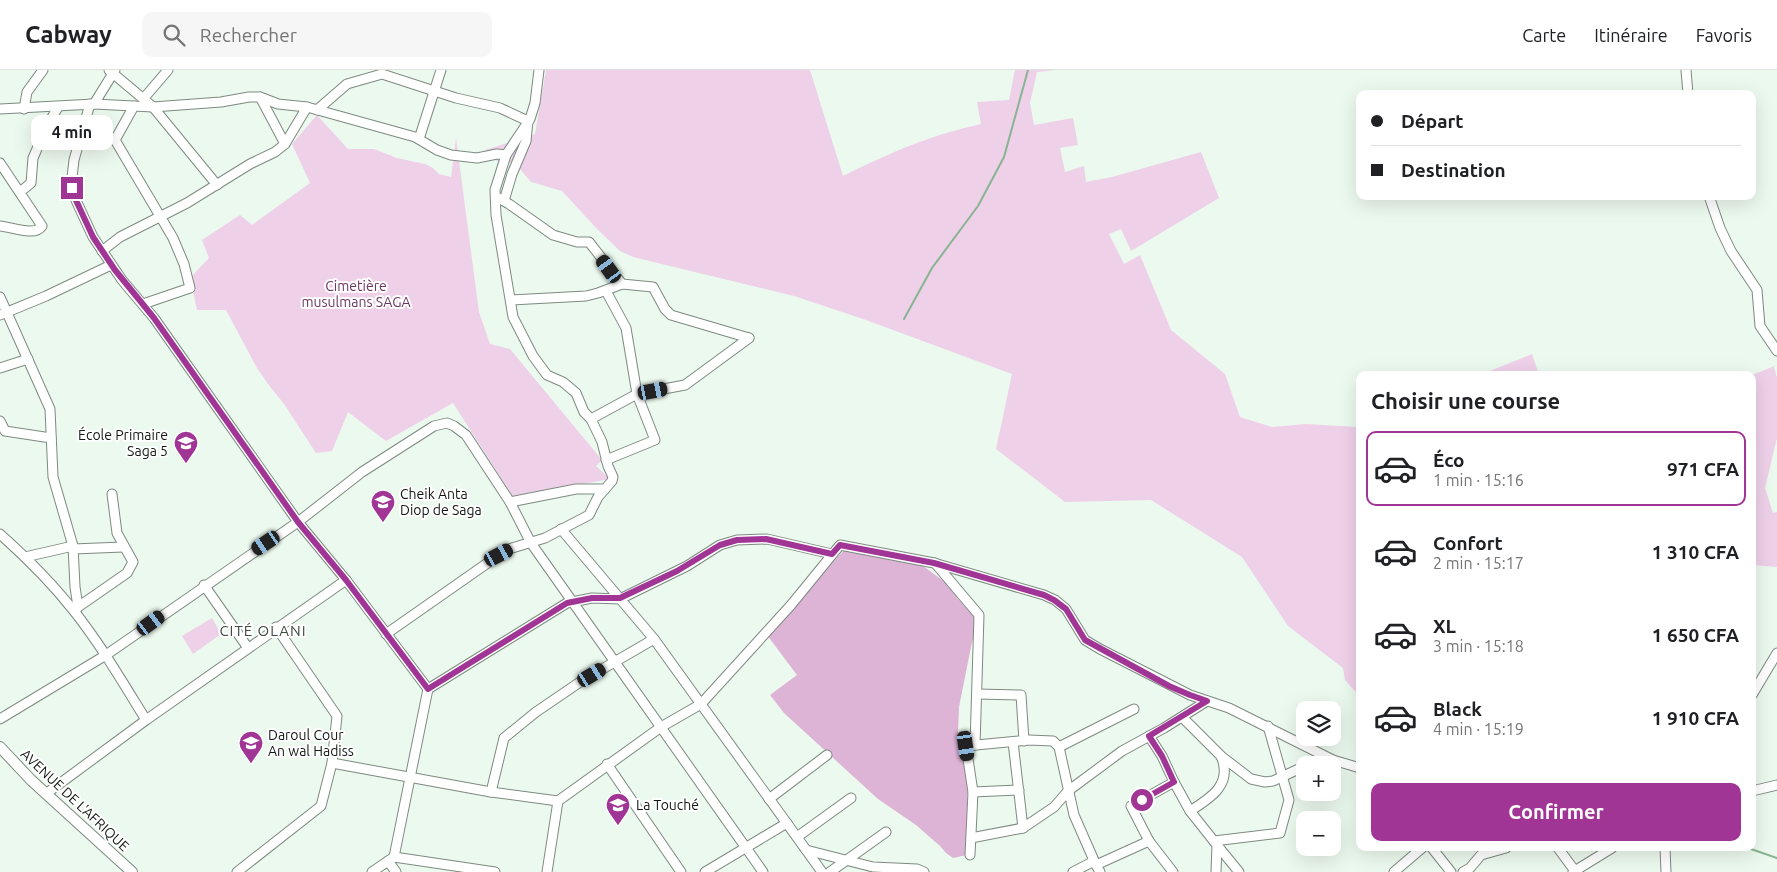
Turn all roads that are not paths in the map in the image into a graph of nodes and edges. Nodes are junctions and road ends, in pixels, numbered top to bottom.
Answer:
1 (43, 70) edge
2 (168, 70) edge
3 (441, 70) edge
4 (539, 70) edge
5 (1686, 70) edge
6 (112, 71) edge
7 (373, 73) edge
8 (1688, 90) edge
9 (436, 91) junction
10 (260, 97) junction
11 (144, 98) junction
12 (92, 104) junction
13 (134, 106) junction
14 (58, 107) junction
15 (154, 107) junction
16 (312, 108) junction
17 (0, 109) edge
18 (24, 109) junction
19 (528, 121) junction
20 (419, 139) junction
21 (285, 144) junction
22 (506, 155) junction
23 (0, 164) edge
24 (217, 185) junction
25 (20, 192) junction
26 (494, 196) junction
27 (1711, 200) edge
28 (504, 201) junction
29 (160, 216) junction
30 (0, 226) edge
31 (102, 251) junction
32 (111, 265) junction
33 (622, 284) junction
34 (606, 291) junction
35 (0, 297) edge
36 (511, 300) junction
37 (143, 304) junction
38 (3, 313) edge
39 (1777, 352) edge
40 (28, 359) junction
41 (0, 368) edge
42 (637, 394) junction
43 (591, 419) junction
44 (0, 421) edge
45 (2, 431) edge
46 (51, 438) junction
47 (606, 460) junction
48 (605, 489) junction
49 (112, 494) dead end
50 (510, 502) junction
51 (298, 522) junction
52 (561, 529) junction
53 (0, 534) edge
54 (531, 542) junction
55 (123, 547) junction
56 (73, 548) junction
57 (832, 554) junction
58 (24, 557) junction
59 (934, 563) junction
60 (346, 580) junction
61 (204, 586) junction
62 (620, 598) junction
63 (572, 601) junction
64 (77, 609) junction
65 (276, 628) junction
66 (386, 634) junction
67 (654, 639) junction
68 (248, 648) junction
69 (1777, 653) edge
70 (106, 655) junction
71 (615, 661) junction
72 (428, 689) junction
73 (1756, 689) edge
74 (978, 694) junction
75 (1207, 701) junction
76 (701, 704) junction
77 (1134, 709) dead end
78 (1182, 717) junction
79 (0, 719) edge
80 (146, 720) junction
81 (1268, 726) junction
82 (661, 727) junction
83 (1149, 736) junction
84 (1024, 741) junction
85 (1013, 742) junction
86 (975, 745) junction
87 (0, 747) edge
88 (1058, 747) junction
89 (827, 755) dead end
90 (1221, 756) junction
91 (1325, 756) edge
92 (1341, 762) edge
93 (332, 764) junction
94 (608, 764) junction
95 (1356, 767) edge
96 (1296, 770) edge
97 (1282, 776) junction
98 (410, 777) junction
99 (1174, 782) junction
100 (1777, 785) edge
101 (1019, 790) junction
102 (1756, 790) edge
103 (1068, 791) junction
104 (491, 792) junction
105 (973, 792) junction
106 (47, 793) junction
107 (850, 798) dead end
108 (770, 799) junction
109 (558, 801) junction
110 (1190, 811) junction
111 (787, 823) junction
112 (1023, 828) junction
113 (886, 832) dead end
114 (797, 837) junction
115 (971, 838) junction
116 (1149, 841) junction
117 (1216, 843) junction
118 (746, 847) junction
119 (806, 850) junction
120 (1418, 851) edge
121 (1434, 851) edge
122 (1496, 851) edge
123 (1560, 851) edge
124 (1607, 851) edge
125 (1665, 851) edge
126 (970, 855) dead end
127 (391, 859) junction
128 (847, 860) junction
129 (1097, 866) edge
130 (1574, 871) edge
131 (132, 872) edge
132 (237, 872) edge
133 (372, 872) edge
134 (396, 872) edge
135 (495, 872) edge
136 (547, 872) edge
137 (681, 872) edge
138 (705, 872) edge
139 (763, 872) edge
140 (822, 872) edge
141 (830, 872) edge
142 (924, 872) edge
143 (1073, 872) edge
144 (1173, 872) edge
145 (1216, 872) edge
146 (1239, 872) edge
147 (1394, 872) edge
148 (1451, 872) edge
149 (1463, 872) edge
150 (1666, 872) edge

1 - 18 street
2 - 11 street
3 - 9 street
4 - 19 street
5 - 8 street
6 - 11 street
6 - 12 street
7 - 9 street
7 - 16 street
9 - 19 street
9 - 20 street
10 - 15 street
10 - 16 street
10 - 21 street
11 - 15 street
12 - 13 street
12 - 14 street
12 - 31 street
13 - 15 street
13 - 29 street
14 - 18 street
14 - 25 street
15 - 24 street
16 - 20 street
16 - 21 street
17 - 18 street
19 - 22 street
19 - 28 street
20 - 22 street
21 - 24 street
22 - 26 street
23 - 25 street
24 - 29 street
25 - 30 street
26 - 28 street
26 - 36 street
27 - 39 street
28 - 33 street
29 - 31 street
29 - 37 street
31 - 32 street
32 - 37 street
32 - 38 street
33 - 34 street
33 - 42 street
34 - 36 street
34 - 42 street
35 - 38 street
36 - 43 street
37 - 51 street
38 - 40 street
40 - 41 street
40 - 46 street
42 - 43 street
42 - 47 street
43 - 47 street
44 - 45 street
45 - 46 street
46 - 56 street
47 - 48 street
48 - 50 street
48 - 52 street
49 - 55 street
50 - 51 street
50 - 54 street
51 - 60 street
51 - 61 street
52 - 54 street
52 - 62 street
53 - 58 street
54 - 63 street
54 - 66 street
55 - 56 street
55 - 64 street
56 - 58 street
56 - 64 street
57 - 59 street
57 - 62 street
57 - 76 street
58 - 64 street
59 - 74 street
59 - 75 street
60 - 65 street
60 - 66 street
61 - 68 street
61 - 70 street
62 - 63 street
62 - 67 street
63 - 71 street
63 - 72 street
64 - 70 street
65 - 68 street
65 - 93 street
66 - 72 street
67 - 71 street
67 - 76 street
68 - 80 street
69 - 73 street
70 - 79 street
70 - 80 street
71 - 82 street
71 - 104 street
72 - 98 street
74 - 84 street
74 - 86 street
75 - 78 street
75 - 81 street
76 - 82 street
76 - 108 street
77 - 88 street
78 - 83 street
78 - 90 street
80 - 106 street
81 - 91 street
81 - 97 street
82 - 94 street
82 - 118 street
83 - 99 street
83 - 103 street
84 - 85 street
84 - 88 street
85 - 86 street
85 - 101 street
86 - 105 street
87 - 106 main road, AVENUE DE L'AFRIQUE
88 - 103 street
89 - 108 street
90 - 97 street
90 - 110 street
92 - 95 street
93 - 98 street
93 - 132 street
94 - 109 street
94 - 137 street
96 - 97 street
97 - 117 street
98 - 104 street
98 - 127 street
99 - 110 street
99 - 116 street
100 - 102 street
101 - 105 street
101 - 112 street
103 - 112 street
103 - 129 street
104 - 109 street
105 - 115 street
106 - 131 main road, AVENUE DE L'AFRIQUE
107 - 114 street
108 - 111 street
109 - 136 street
110 - 117 street
111 - 114 street
111 - 118 street
112 - 115 street
113 - 128 street
114 - 119 street
115 - 126 street
116 - 129 street
116 - 144 street
117 - 145 street
117 - 146 street
118 - 138 street
118 - 139 street
119 - 128 street
119 - 140 street
120 - 147 street
121 - 148 street
122 - 149 street
123 - 130 street
124 - 130 street
125 - 150 street
127 - 133 street
127 - 134 street
127 - 135 street
128 - 141 street
128 - 142 street
129 - 143 street

